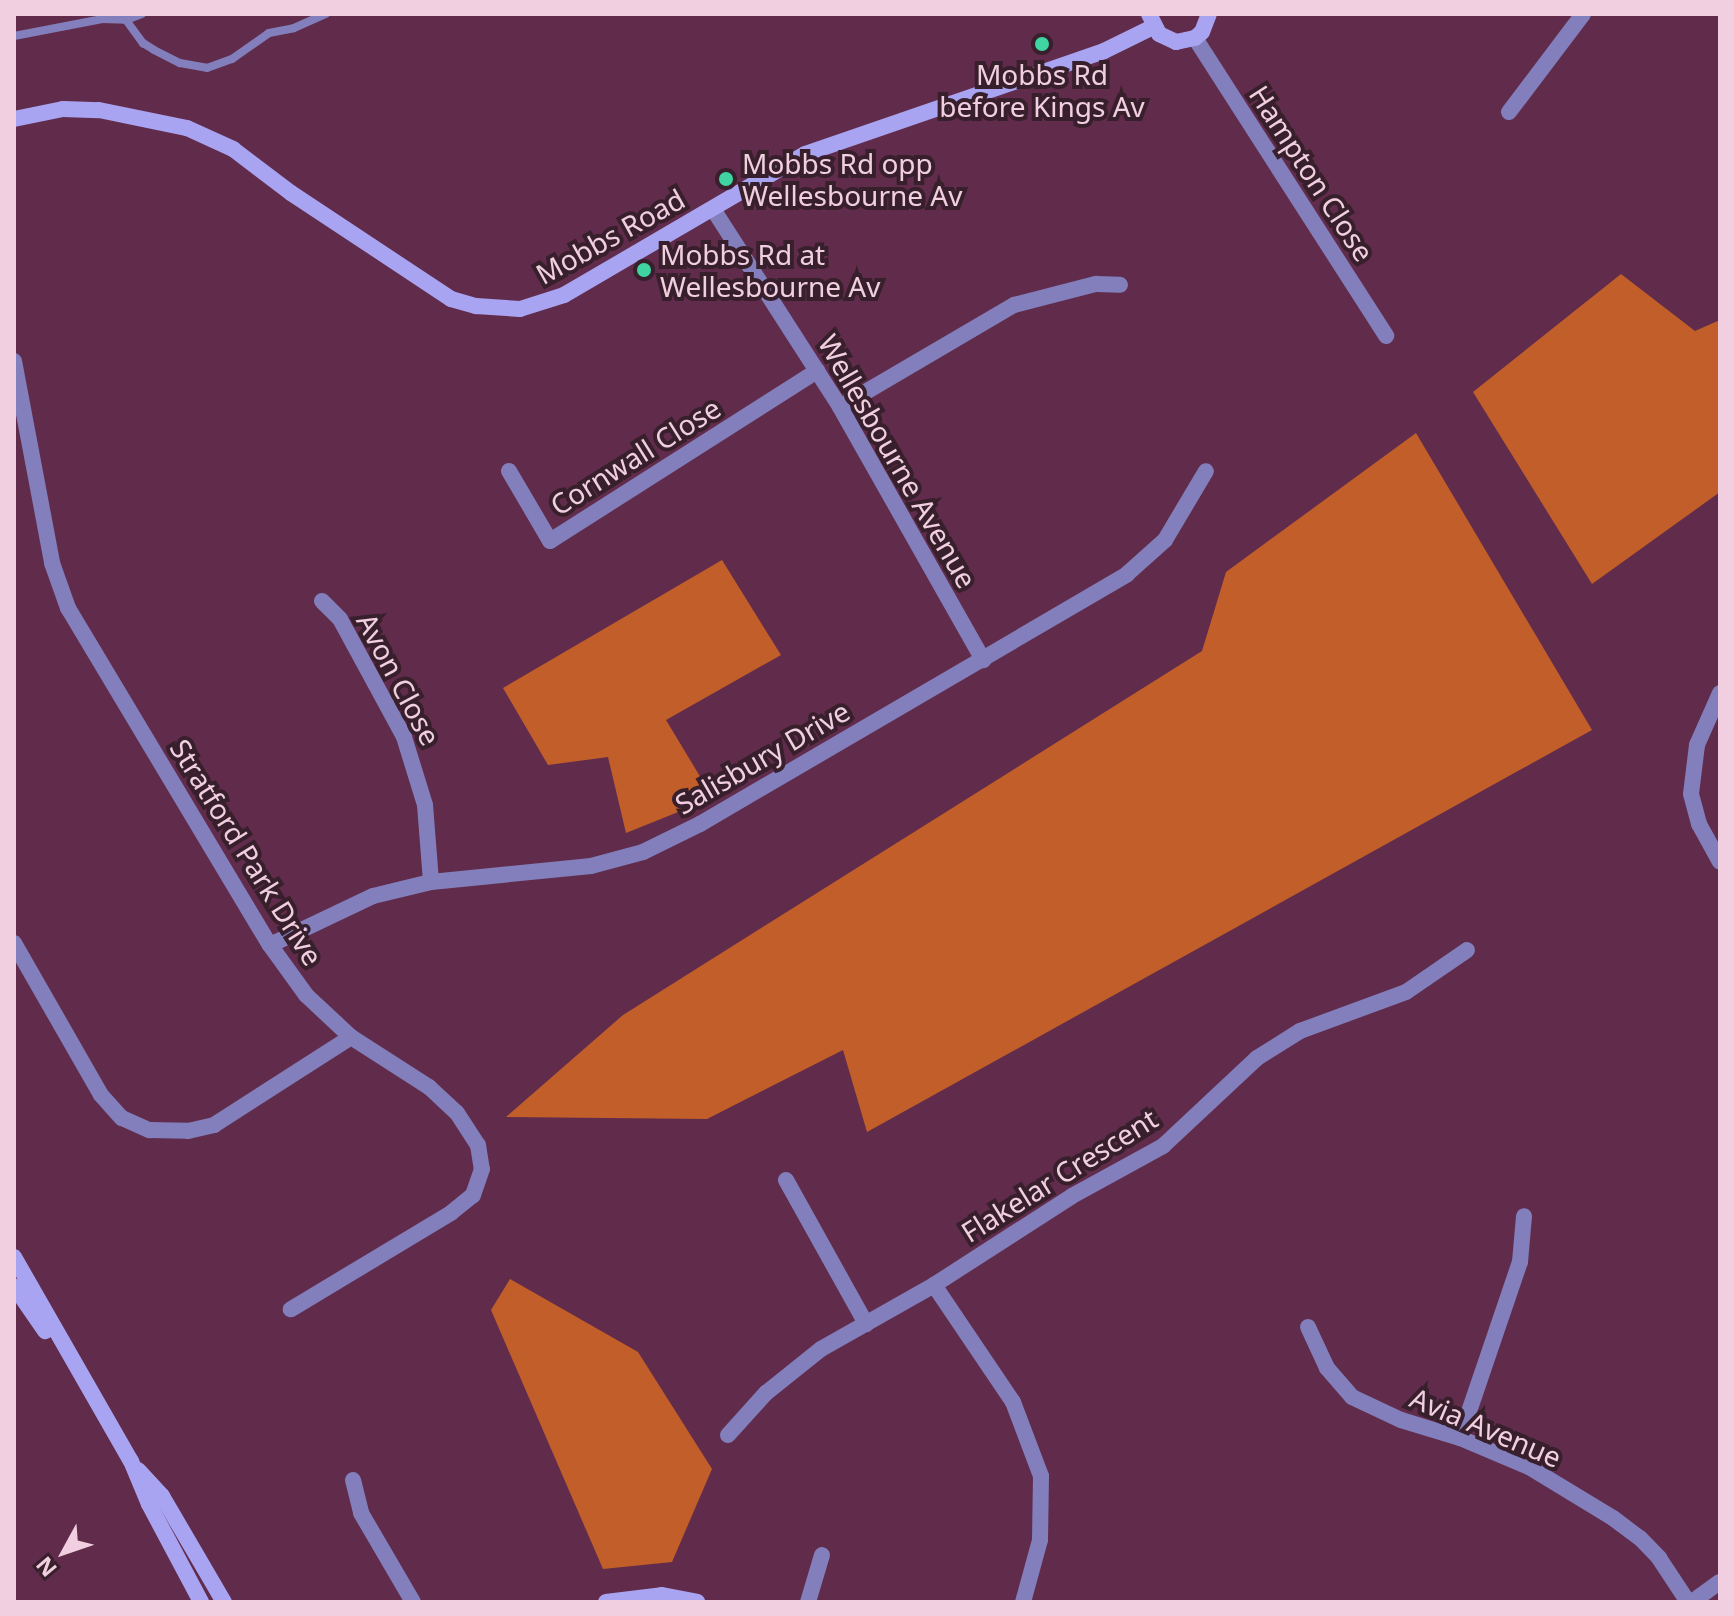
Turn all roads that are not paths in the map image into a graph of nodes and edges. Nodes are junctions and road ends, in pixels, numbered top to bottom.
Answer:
1 (142, 14) edge
2 (326, 14) edge
3 (1209, 14) edge
4 (1583, 14) edge
5 (126, 20) junction
6 (1151, 21) edge
7 (14, 36) edge
8 (1195, 38) junction
9 (1509, 112) dead end
10 (14, 119) edge
11 (713, 209) junction
12 (1120, 285) dead end
13 (1386, 336) dead end
14 (14, 361) edge
15 (817, 371) junction
16 (840, 407) junction
17 (509, 471) dead end
18 (1206, 471) dead end
19 (322, 601) dead end
20 (983, 660) junction
21 (1720, 693) edge
22 (1720, 862) edge
23 (431, 882) junction
24 (14, 943) edge
25 (270, 945) junction
26 (1467, 950) dead end
27 (351, 1037) junction
28 (786, 1180) dead end
29 (1524, 1216) dead end
30 (14, 1257) edge
31 (934, 1285) junction
32 (14, 1286) edge
33 (291, 1309) dead end
34 (866, 1324) junction
35 (1308, 1327) dead end
36 (80, 1376) junction
37 (728, 1435) dead end
38 (1460, 1438) junction
39 (131, 1461) junction
40 (353, 1480) dead end
41 (822, 1555) dead end
42 (1720, 1582) edge
43 (201, 1602) edge
44 (224, 1602) edge
45 (413, 1602) edge
46 (606, 1602) edge
47 (697, 1602) edge
48 (808, 1602) edge
49 (1023, 1602) edge
50 (1690, 1602) edge

1 - 5 lane
2 - 5 lane
3 - 8 street
4 - 9 street
5 - 7 lane
6 - 8 street
6 - 11 street, Mobbs Road
8 - 13 street, Hampton Close
10 - 11 street, Mobbs Road
11 - 15 street, Wellesbourne Avenue
12 - 16 street
14 - 25 street, Stratford Park Drive
15 - 16 street, Wellesbourne Avenue
15 - 17 street, Cornwall Close
16 - 20 street, Wellesbourne Avenue
18 - 20 street, Salisbury Drive
19 - 23 street, Avon Close
20 - 23 street, Salisbury Drive
21 - 22 street
23 - 25 street, Salisbury Drive
24 - 27 street
25 - 27 street, Stratford Park Drive
26 - 31 street, Flakelar Crescent
27 - 33 street, Stratford Park Drive
28 - 34 street
29 - 38 street
30 - 36 street
31 - 34 street, Flakelar Crescent
31 - 49 street
32 - 36 street
34 - 37 street, Flakelar Crescent
35 - 38 street, Avia Avenue
36 - 39 street
38 - 50 street, Avia Avenue
39 - 43 street
39 - 44 street
40 - 45 street
41 - 48 street
42 - 50 street
46 - 47 street

